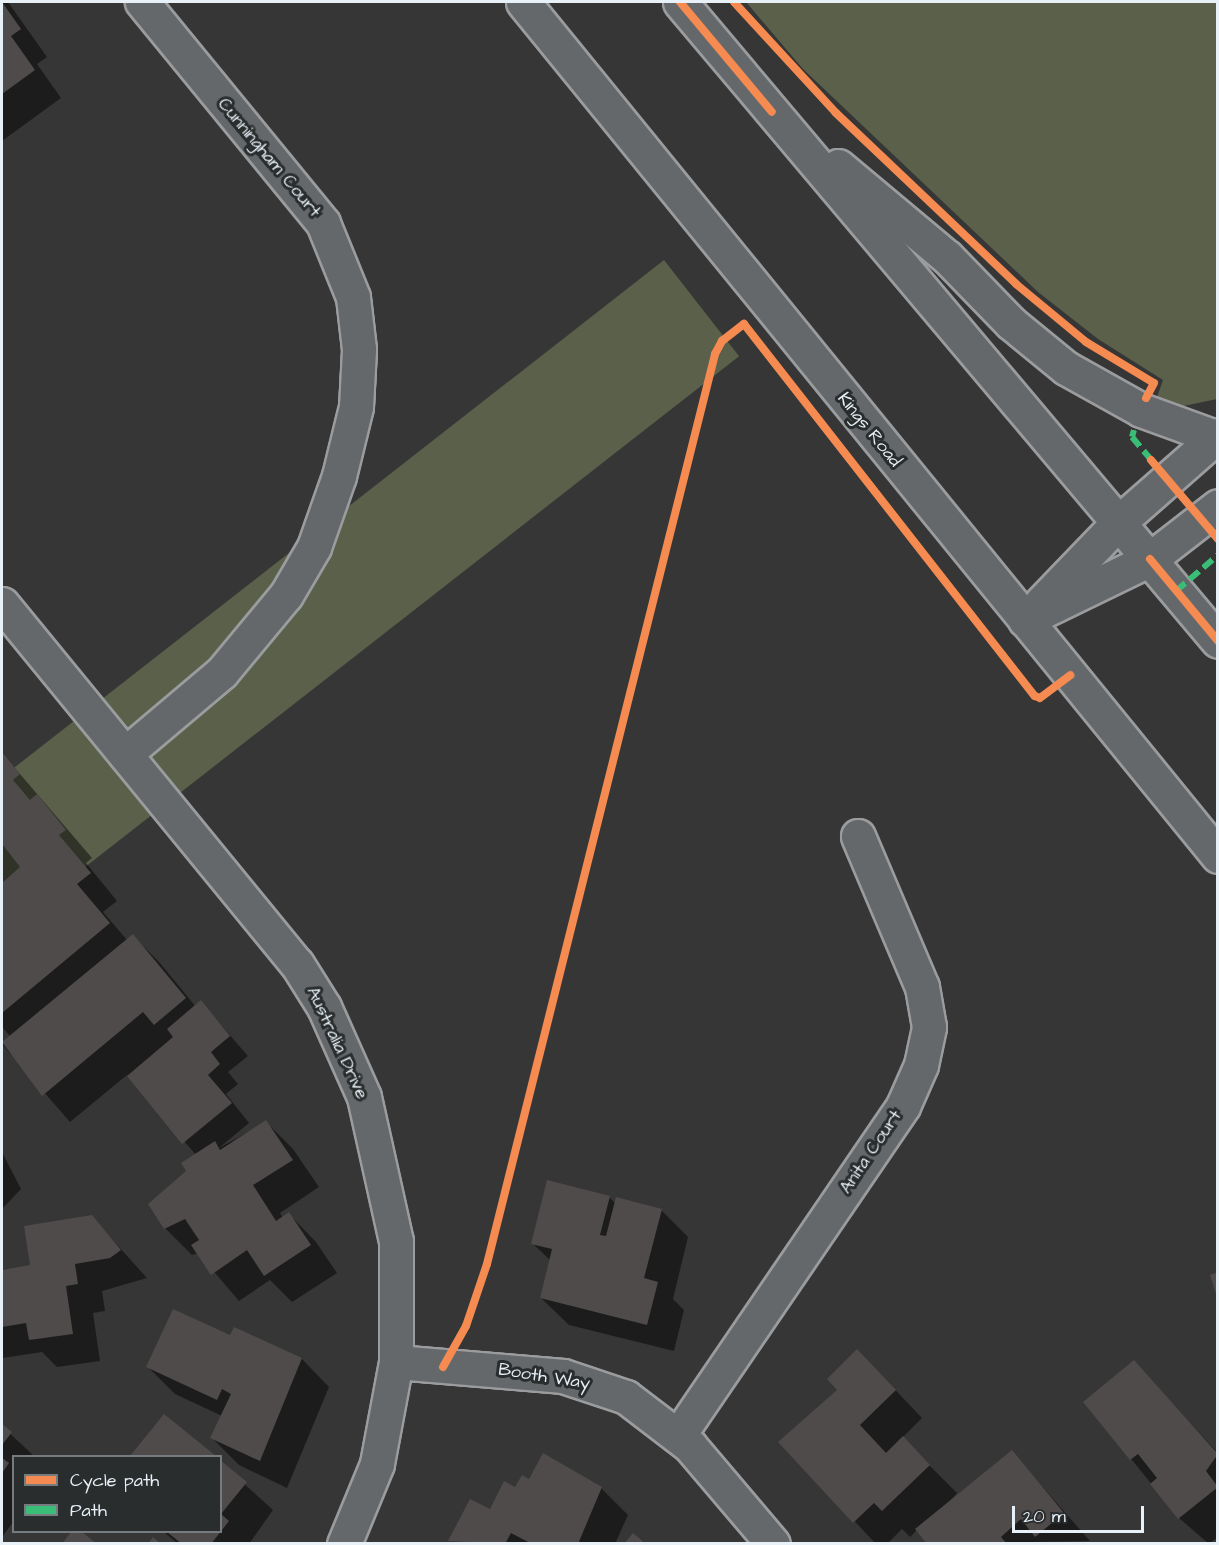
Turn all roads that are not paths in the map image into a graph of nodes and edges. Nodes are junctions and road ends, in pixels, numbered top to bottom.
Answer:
1 (142, 2) edge
2 (523, 2) edge
3 (680, 2) edge
4 (772, 112) junction
5 (1216, 436) edge
6 (1218, 506) edge
7 (1119, 522) junction
8 (1150, 559) junction
9 (2, 604) edge
10 (1025, 620) junction
11 (1218, 641) edge
12 (125, 754) junction
13 (858, 836) dead end
14 (1218, 856) edge
15 (396, 1362) junction
16 (678, 1436) junction
17 (344, 1544) edge
18 (773, 1544) edge

1 - 12 street, Cunningham Court
2 - 10 street, Kings Road
3 - 4 street
4 - 5 street
4 - 7 street
5 - 7 street
6 - 8 street
7 - 8 street
7 - 10 street
8 - 10 street
8 - 11 street
9 - 12 street, Australia Drive
10 - 14 street, Kings Road
12 - 15 street, Australia Drive
13 - 16 street, Anita Court
15 - 16 street, Booth Way
15 - 17 street, Australia Drive
16 - 18 street, Booth Way

